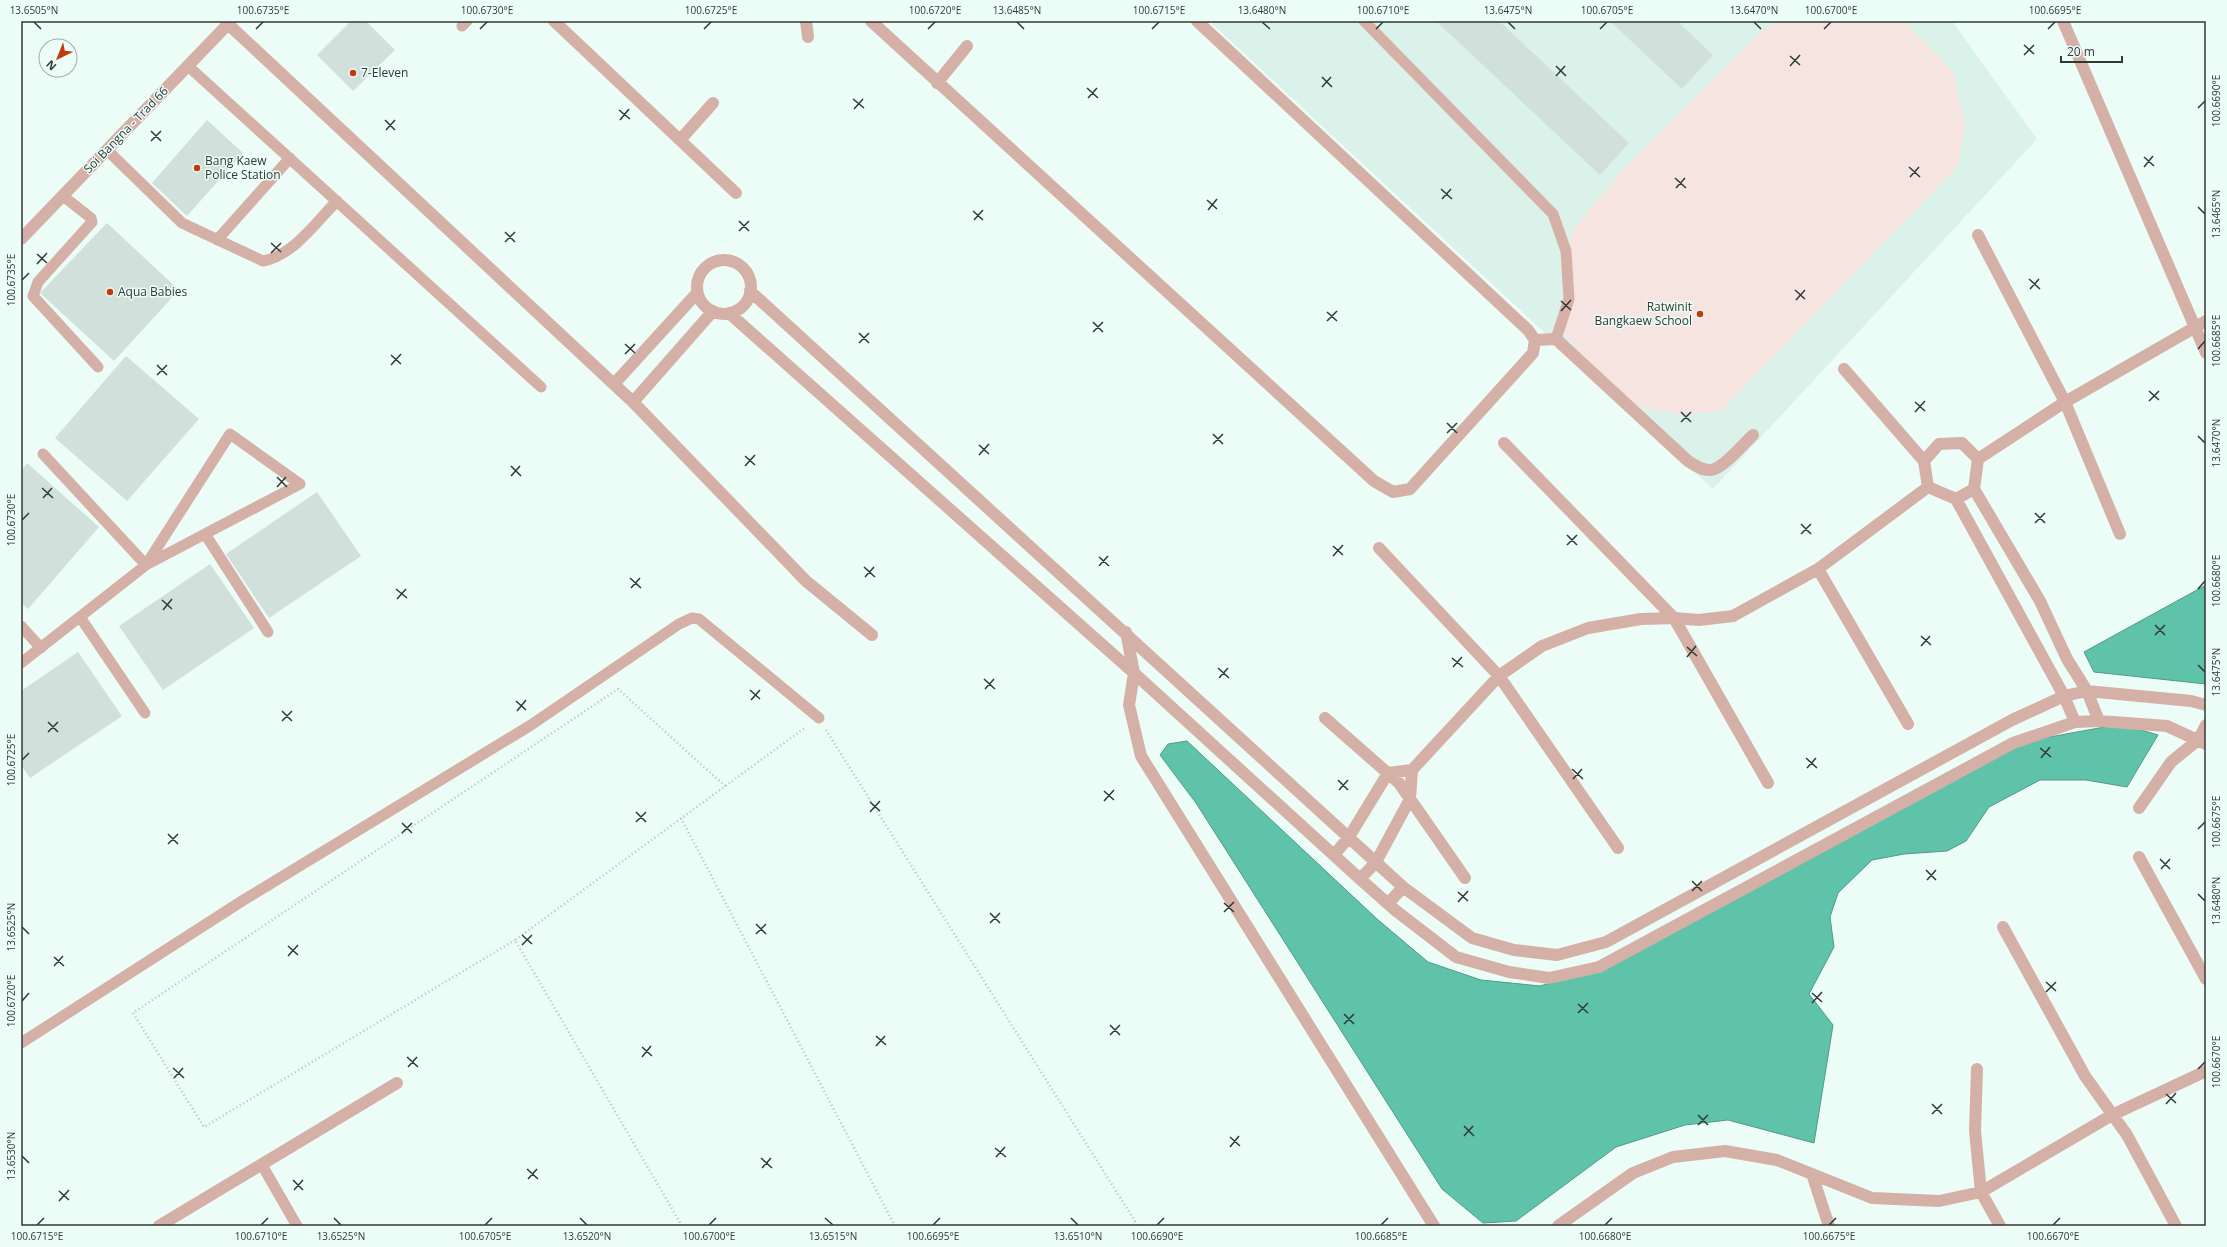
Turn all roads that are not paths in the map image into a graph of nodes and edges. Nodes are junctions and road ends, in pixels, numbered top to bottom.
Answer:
1 (554, 21) edge
2 (806, 21) edge
3 (871, 21) edge
4 (1197, 21) edge
5 (1364, 21) edge
6 (2063, 21) edge
7 (229, 23) edge
8 (808, 37) dead end
9 (968, 46) dead end
10 (188, 66) junction
11 (937, 83) junction
12 (713, 103) dead end
13 (680, 140) junction
14 (107, 150) junction
15 (290, 158) junction
16 (736, 193) dead end
17 (63, 196) junction
18 (337, 201) junction
19 (1978, 235) dead end
20 (21, 239) edge
21 (217, 240) junction
22 (750, 291) junction
23 (697, 293) junction
24 (713, 311) junction
25 (729, 313) junction
26 (2206, 321) edge
27 (2195, 328) junction
28 (1556, 339) junction
29 (1535, 340) junction
30 (2206, 353) edge
31 (98, 367) dead end
32 (1844, 369) dead end
33 (614, 384) junction
34 (541, 387) dead end
35 (633, 402) junction
36 (2065, 402) junction
37 (1753, 434) dead end
38 (1504, 442) dead end
39 (43, 454) dead end
40 (1978, 459) junction
41 (1924, 461) junction
42 (1928, 486) junction
43 (1974, 489) junction
44 (1956, 499) junction
45 (205, 534) junction
46 (2120, 534) dead end
47 (1379, 548) dead end
48 (146, 565) junction
49 (1818, 569) junction
50 (80, 617) junction
51 (1674, 618) junction
52 (21, 626) edge
53 (268, 632) dead end
54 (1126, 632) junction
55 (872, 635) dead end
56 (41, 648) junction
57 (21, 664) edge
58 (1134, 674) junction
59 (1499, 676) junction
60 (2087, 691) junction
61 (2064, 696) junction
62 (2206, 705) edge
63 (145, 713) dead end
64 (819, 718) road end
65 (1325, 718) dead end
66 (2099, 721) junction
67 (2075, 722) junction
68 (1908, 724) dead end
69 (2206, 725) edge
70 (2202, 742) edge
71 (1412, 770) junction
72 (1388, 773) junction
73 (1768, 783) dead end
74 (1410, 799) junction
75 (2139, 808) dead end
76 (1349, 837) junction
77 (1618, 848) dead end
78 (1774, 851) junction
79 (1334, 855) junction
80 (2139, 857) dead end
81 (1376, 862) junction
82 (1786, 866) junction
83 (1465, 878) dead end
84 (1360, 879) junction
85 (1403, 887) junction
86 (1388, 904) junction
87 (2003, 927) dead end
88 (2206, 979) edge
89 (21, 1042) edge
90 (1977, 1069) dead end
91 (2206, 1071) edge
92 (397, 1083) dead end
93 (2112, 1116) junction
94 (262, 1165) junction
95 (1812, 1174) junction
96 (1981, 1192) junction
97 (160, 1226) edge
98 (297, 1226) edge
99 (1434, 1226) edge
100 (1558, 1226) edge
101 (1829, 1226) edge
102 (2000, 1226) edge
103 (2176, 1226) edge

1 - 13 street
2 - 8 street
3 - 11 street
4 - 29 street
5 - 28 lane
6 - 27 street
7 - 10 street, Soi Bangna - Trad 66
7 - 33 street
9 - 11 street
10 - 14 street, Soi Bangna - Trad 66
10 - 15 lane
11 - 29 street
12 - 13 street
13 - 16 street
14 - 17 street, Soi Bangna - Trad 66
14 - 21 lane
15 - 18 lane
15 - 21 lane
17 - 20 street, Soi Bangna - Trad 66
17 - 31 lane
18 - 21 lane
18 - 34 lane
19 - 36 street
22 - 23 street
22 - 25 street
22 - 54 street
23 - 24 street
23 - 33 street
24 - 25 street
24 - 35 street
25 - 58 street
26 - 27 street
27 - 30 street
27 - 36 street
28 - 29 street
28 - 37 street
32 - 41 street
33 - 35 street
35 - 55 street
36 - 40 street
36 - 46 street
38 - 51 street
39 - 48 lane
40 - 41 street
40 - 43 street
41 - 42 street
42 - 44 street
42 - 49 street
43 - 44 street
43 - 60 street
44 - 61 street
45 - 48 lane
45 - 48 lane
45 - 53 lane
47 - 59 street
48 - 50 lane
49 - 51 street
49 - 68 street
50 - 56 lane
50 - 63 lane
51 - 59 street
51 - 73 street
52 - 56 lane
54 - 58 street
54 - 76 street
56 - 57 lane
58 - 79 street
58 - 99 street
59 - 71 street
59 - 77 street
60 - 61 street
60 - 62 street
60 - 66 street
61 - 67 street
61 - 78 street
64 - 89 lane
65 - 72 street
66 - 67 street
66 - 70 street
67 - 82 street
69 - 70 street
70 - 75 street
71 - 72 street
71 - 74 street
72 - 74 street
72 - 76 street
74 - 81 street
74 - 83 street
76 - 79 street
76 - 81 street
78 - 82 street
78 - 85 street
79 - 84 street
80 - 88 street
81 - 84 street
81 - 85 street
82 - 86 street
84 - 86 street
85 - 86 street
87 - 93 street
90 - 96 street
91 - 93 street
92 - 94 street
93 - 96 street
93 - 103 street
94 - 97 street
94 - 98 lane
95 - 96 street
95 - 100 street
95 - 101 street
96 - 102 street

